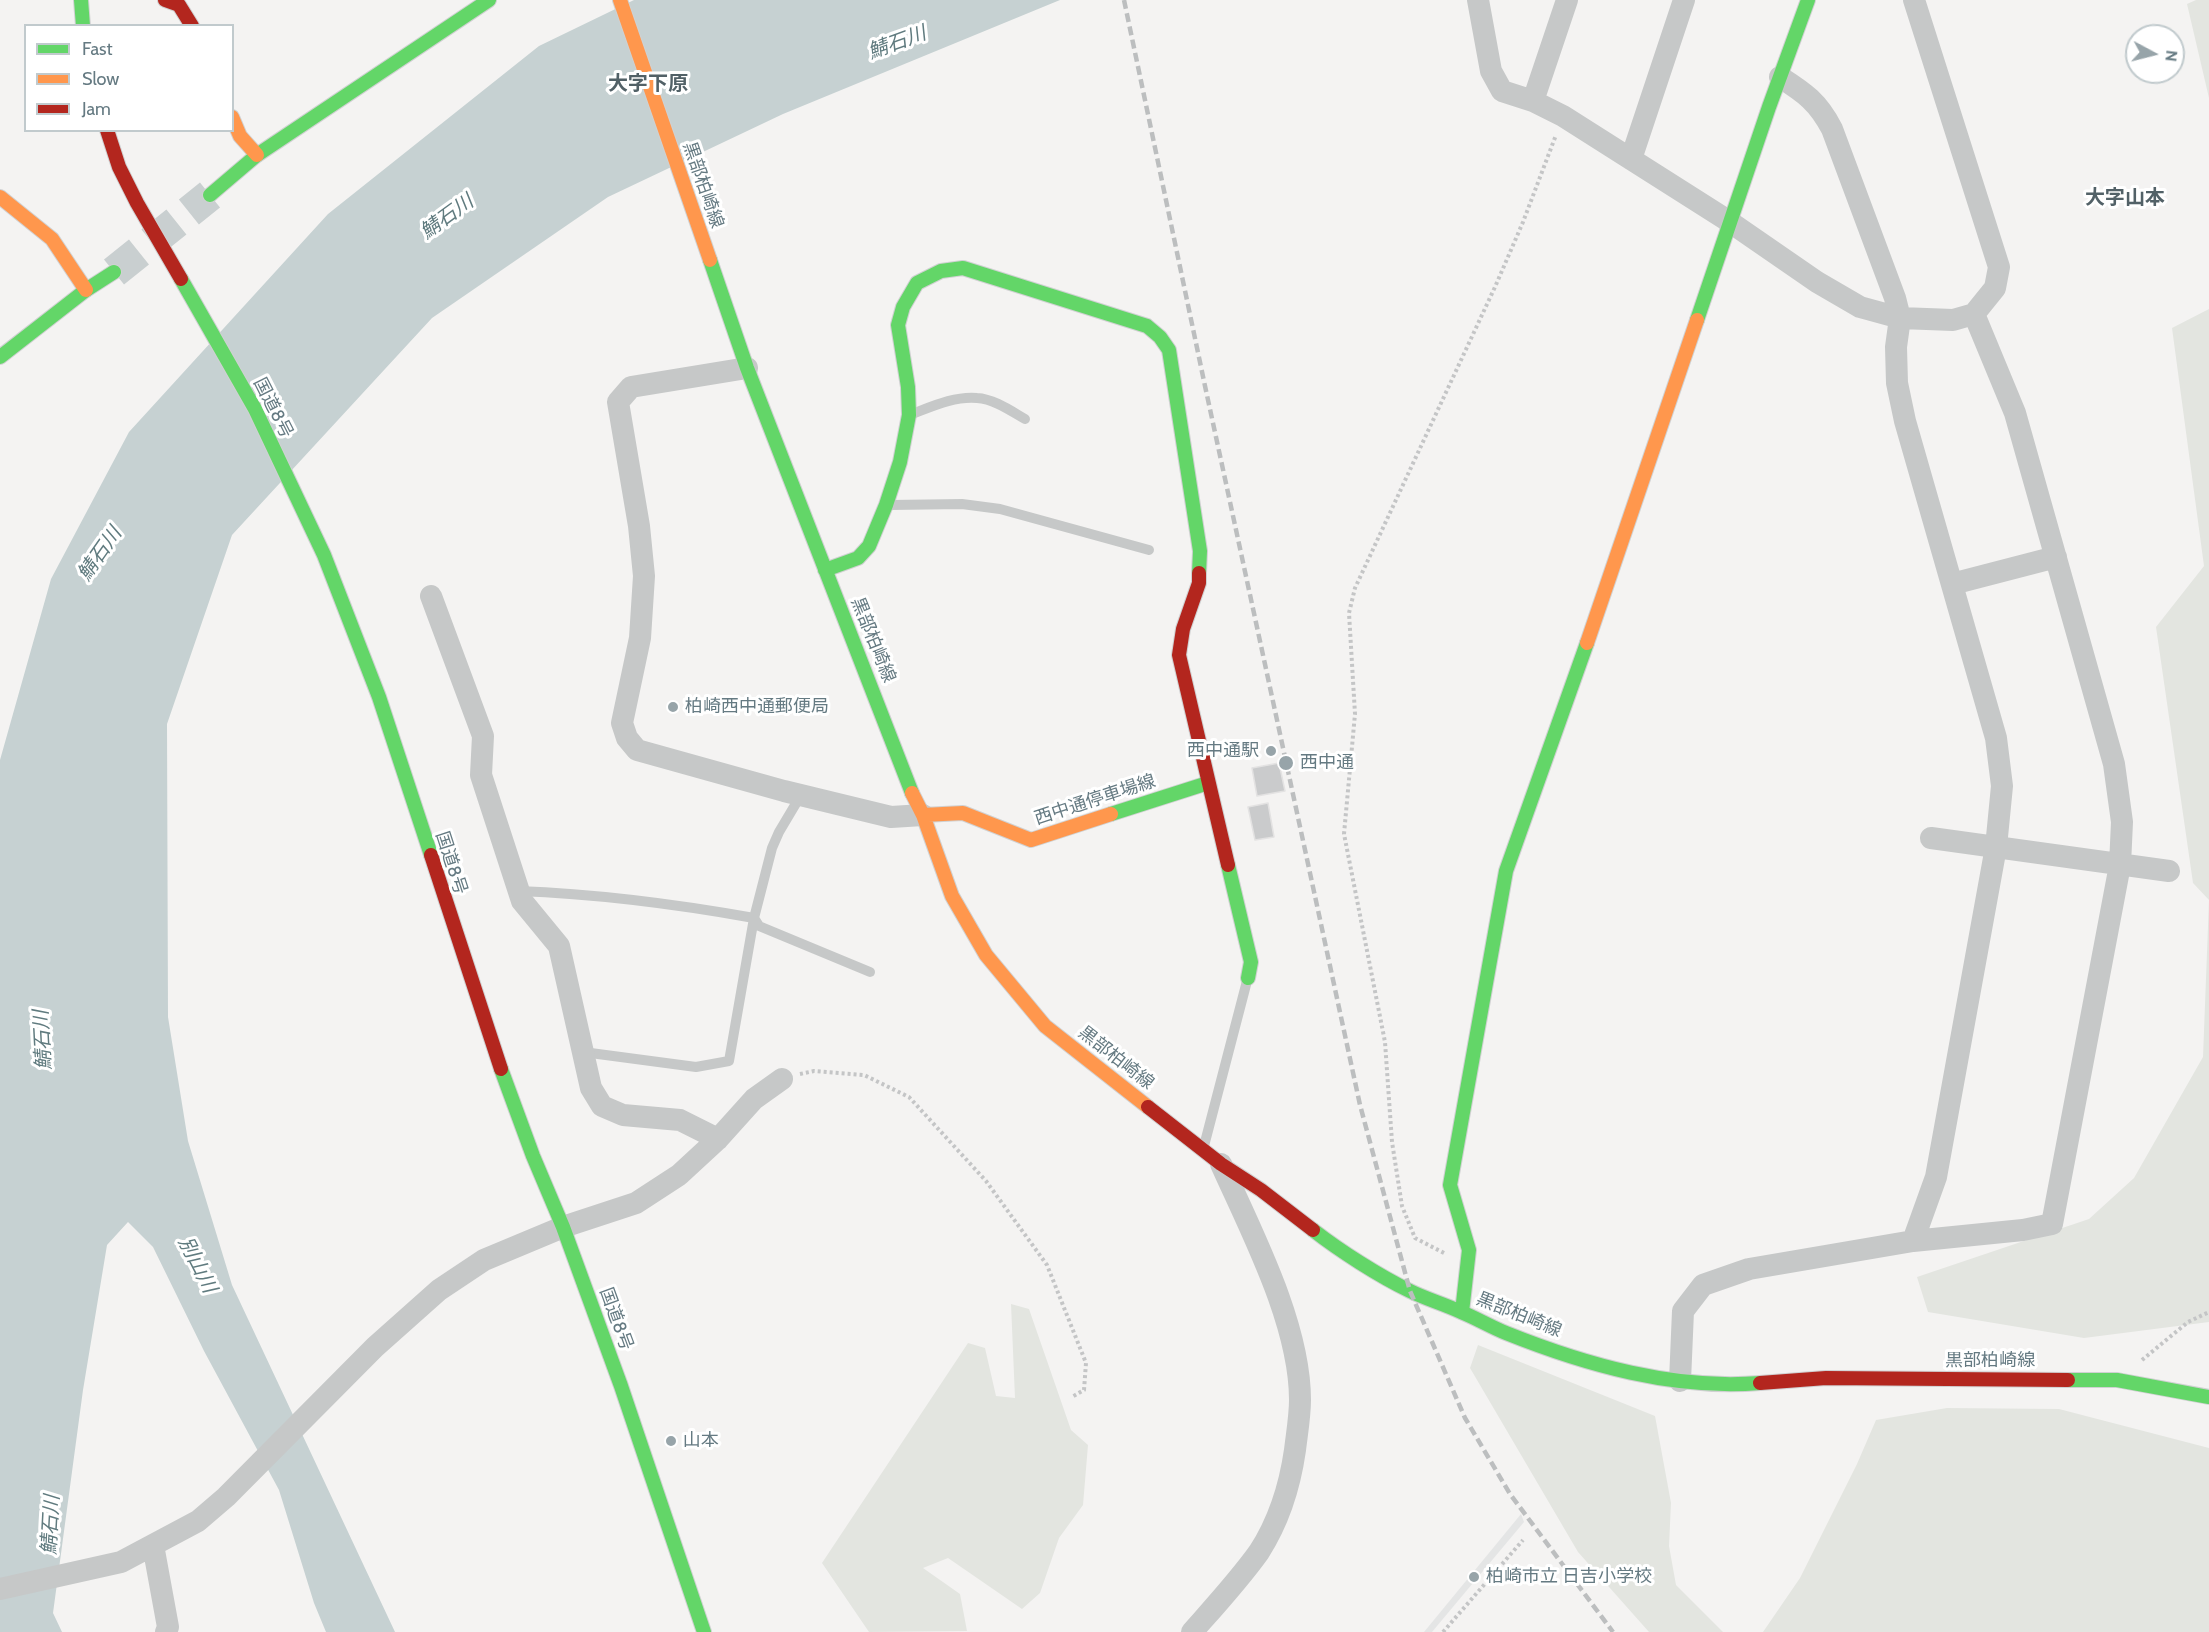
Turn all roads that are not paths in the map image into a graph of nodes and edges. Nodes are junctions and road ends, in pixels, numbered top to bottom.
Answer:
1 (81, 0) edge
2 (165, 0) edge
3 (489, 0) edge
4 (620, 0) edge
5 (1478, 0) edge
6 (1567, 0) edge
7 (1684, 0) edge
8 (1808, 0) edge
9 (1914, 0) edge
10 (83, 24) edge
11 (191, 24) edge
12 (1780, 77) junction
13 (1533, 101) junction
14 (234, 122) edge
15 (108, 132) edge
16 (257, 155) junction
17 (1631, 159) junction
18 (210, 195) tunnel mouth
19 (0, 196) edge
20 (1730, 222) junction
21 (114, 272) tunnel mouth
22 (86, 290) junction
23 (1974, 314) junction
24 (1900, 318) junction
25 (0, 357) edge
26 (747, 368) junction
27 (909, 415) junction
28 (1025, 419) dead end
29 (886, 505) junction
30 (1149, 550) dead end
31 (2056, 557) junction
32 (825, 570) junction
33 (1952, 584) junction
34 (431, 596) dead end
35 (1208, 783) junction
36 (801, 795) junction
37 (923, 815) junction
38 (1931, 838) dead end
39 (1996, 847) junction
40 (2120, 865) junction
41 (2169, 871) dead end
42 (518, 891) junction
43 (754, 918) junction
44 (870, 972) dead end
45 (1248, 978) joint
46 (583, 1052) junction
47 (782, 1079) road end
48 (718, 1138) junction
49 (1203, 1150) junction
50 (1221, 1164) junction
51 (563, 1227) junction
52 (1913, 1241) junction
53 (1462, 1312) junction
54 (1680, 1381) junction
55 (2209, 1397) edge
56 (153, 1545) junction
57 (0, 1589) edge
58 (166, 1632) edge
59 (704, 1632) edge
60 (1192, 1632) edge

1 - 10 main road
2 - 11 main road
3 - 16 main road
4 - 26 main road, 黒部柏崎線
5 - 13 street
6 - 13 street
7 - 17 street
8 - 12 main road
9 - 23 street
12 - 20 main road
12 - 24 street
13 - 17 street
14 - 16 main road
15 - 51 main road, 国道8号
16 - 18 main road
17 - 20 street
19 - 22 main road
20 - 24 street
20 - 53 main road
21 - 22 main road
22 - 25 main road
23 - 24 street
23 - 31 street
24 - 33 street
26 - 32 main road, 黒部柏崎線
26 - 36 street
27 - 28 lane
27 - 29 main road
27 - 35 main road
29 - 30 lane
29 - 32 main road
31 - 33 street
31 - 40 street
32 - 37 main road, 黒部柏崎線
33 - 39 street
34 - 42 street
35 - 37 main road, 西中通停車場線
35 - 45 main road
36 - 37 street
36 - 43 lane
37 - 49 main road, 黒部柏崎線
38 - 39 street
39 - 40 street
39 - 52 street
40 - 41 street
40 - 52 street
42 - 43 lane
42 - 46 street
43 - 44 lane
43 - 46 lane
45 - 49 lane
46 - 48 street
47 - 48 street
48 - 51 street
49 - 50 main road, 黒部柏崎線
50 - 53 main road, 黒部柏崎線
50 - 60 street
51 - 56 street
51 - 59 main road, 国道8号
52 - 54 street
53 - 54 main road, 黒部柏崎線
54 - 55 main road, 黒部柏崎線
56 - 57 street
56 - 58 street

